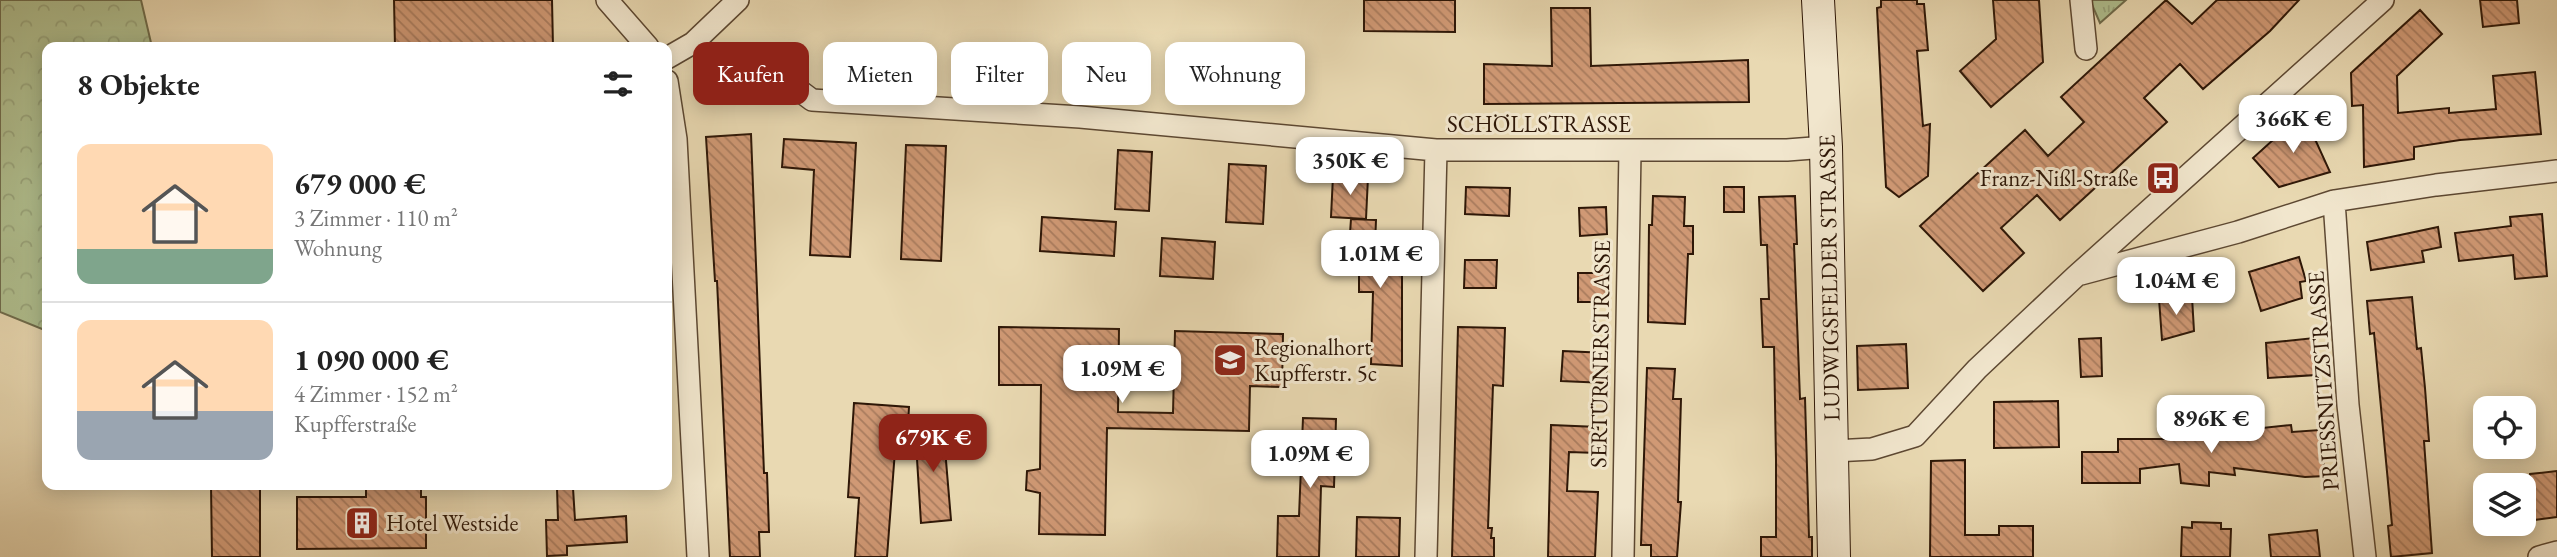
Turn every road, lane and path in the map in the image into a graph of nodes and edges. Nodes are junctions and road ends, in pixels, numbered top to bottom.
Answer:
1 (607, 0) edge
2 (738, 0) edge
3 (1818, 0) edge
4 (2081, 0) edge
5 (2383, 0) edge
6 (644, 42) edge
7 (2086, 49) dead end
8 (672, 55) edge
9 (809, 98) edge
10 (672, 113) edge
11 (1826, 147) junction
12 (1436, 150) junction
13 (1629, 151) junction
14 (2557, 171) edge
15 (2334, 201) junction
16 (2076, 276) junction
17 (1833, 451) junction
18 (2557, 552) edge
19 (698, 557) edge
20 (1426, 557) edge
21 (1623, 557) edge
22 (1835, 557) edge
23 (2365, 557) edge
24 (2539, 557) edge

1 - 6 street
2 - 8 street
3 - 11 street, LUDWIGSFELDER STRASSE
4 - 7 street
5 - 16 street
9 - 12 street, SCHÖLLSTRASSE
10 - 19 street
11 - 13 street, SCHÖLLSTRASSE
11 - 17 street, LUDWIGSFELDER STRASSE
12 - 13 street, SCHÖLLSTRASSE
12 - 20 street
13 - 21 street, SERTÜRNERSTRASSE
14 - 15 street
15 - 16 street
15 - 23 street, PRIESSNITZSTRASSE
16 - 17 street
17 - 22 street, LUDWIGSFELDER STRASSE
18 - 24 street

